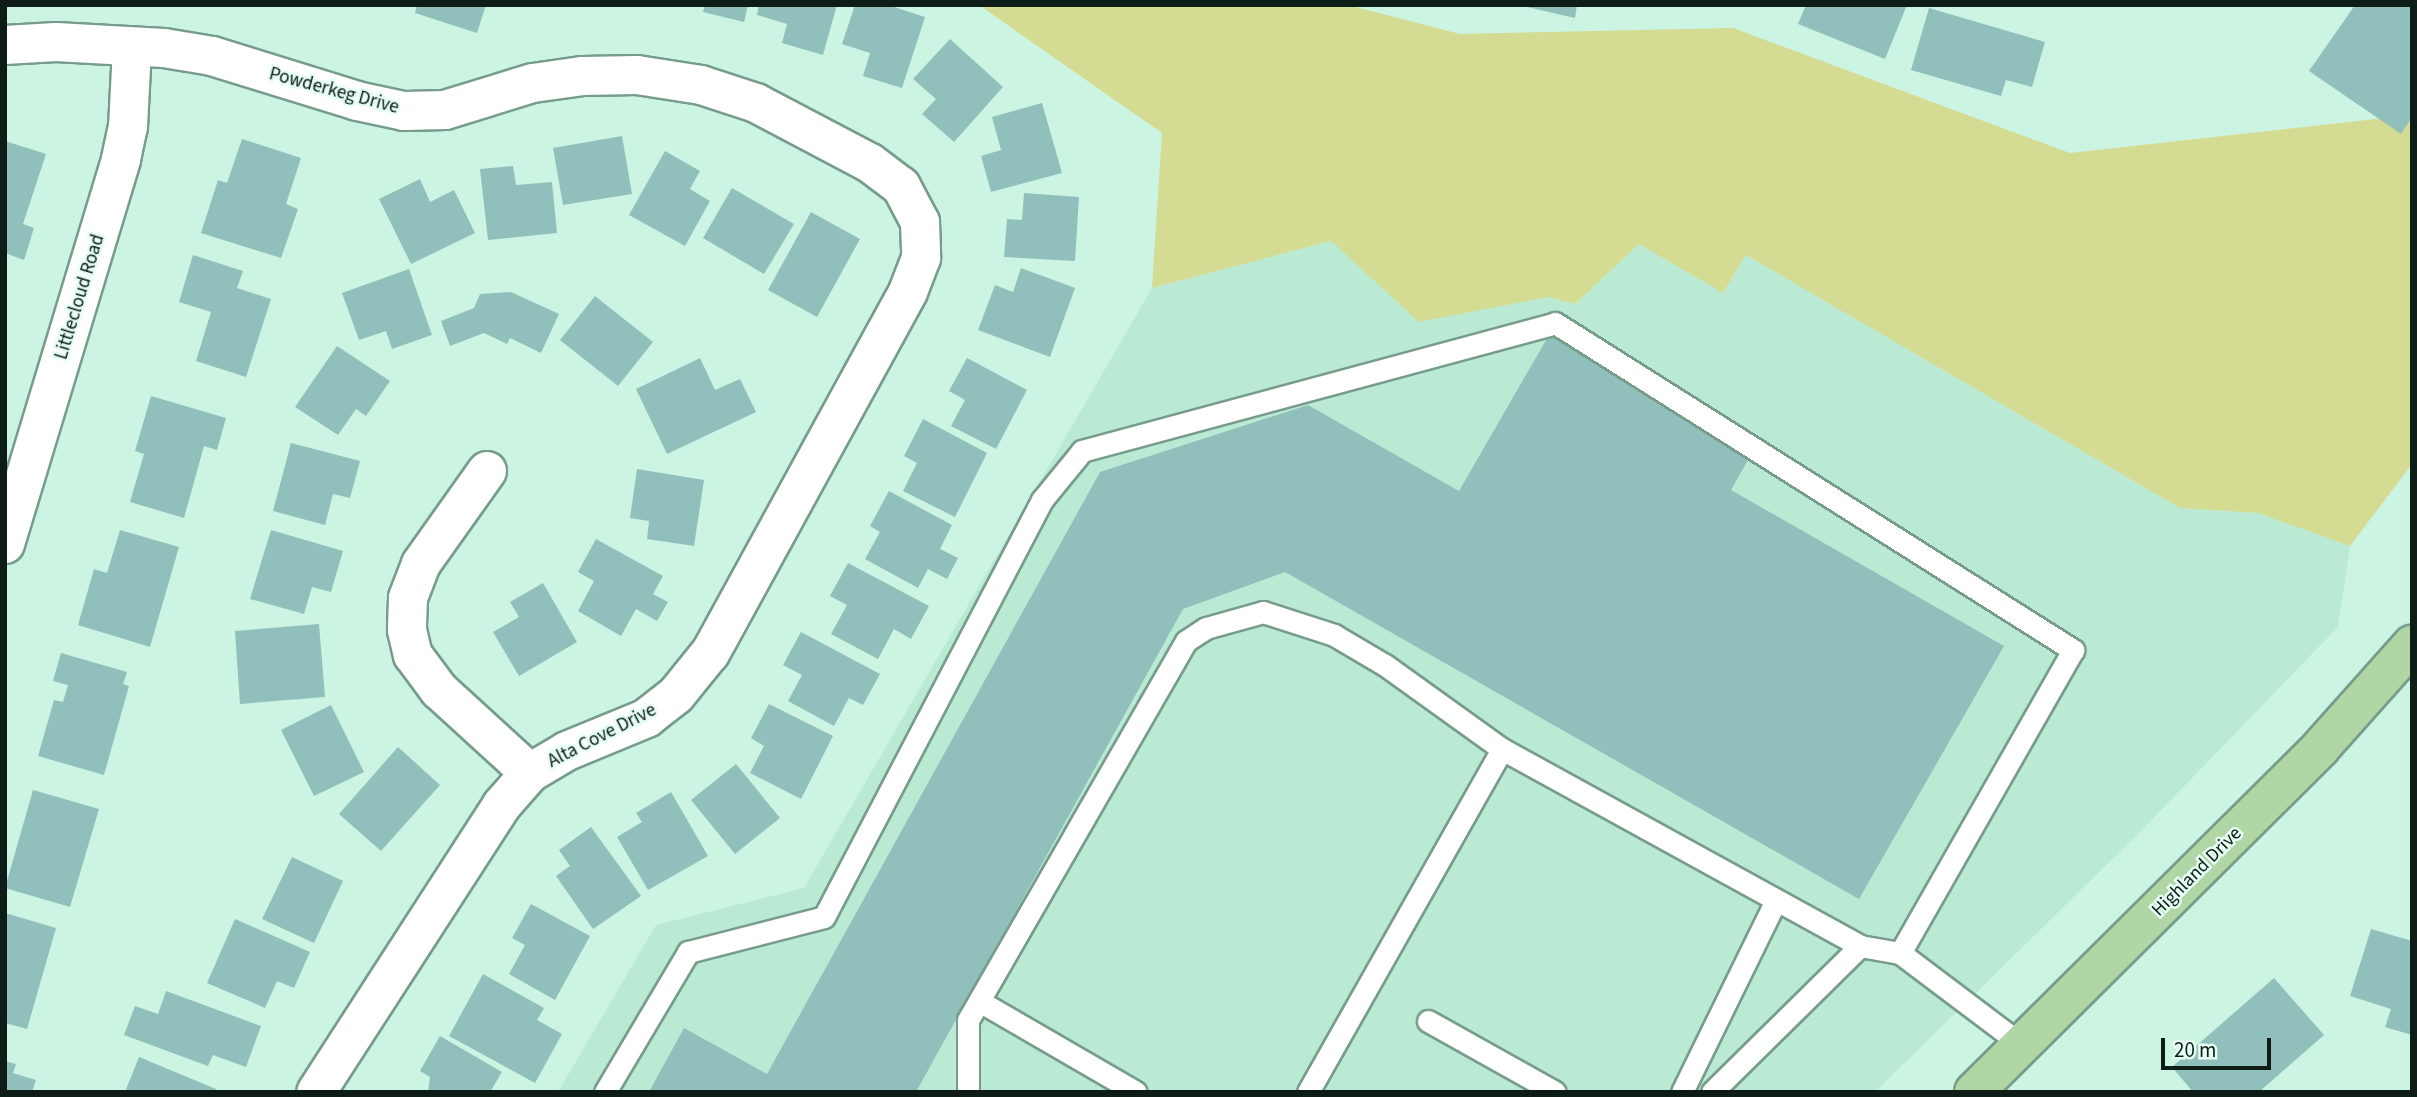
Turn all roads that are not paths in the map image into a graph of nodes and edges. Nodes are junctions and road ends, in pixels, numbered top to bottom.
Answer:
1 (5, 45) edge
2 (132, 47) junction
3 (908, 292) joint
4 (487, 471) dead end
5 (5, 544) edge
6 (2412, 645) edge
7 (1502, 748) junction
8 (530, 773) junction
9 (1776, 900) junction
10 (1860, 946) junction
11 (1900, 953) junction
12 (979, 1001) junction
13 (1428, 1021) dead end
14 (2022, 1045) junction
15 (316, 1092) edge
16 (605, 1092) edge
17 (968, 1092) edge
18 (1136, 1092) edge
19 (1308, 1092) edge
20 (1555, 1092) edge
21 (1682, 1092) edge
22 (1712, 1092) edge
23 (1974, 1092) edge

1 - 2 street, Powderkeg Drive
2 - 3 street, Powderkeg Drive
2 - 5 street, Littlecloud Road
3 - 8 street, Alta Cove Drive
4 - 8 street
6 - 14 main road, Highland Drive
7 - 9 lane
7 - 12 lane
7 - 19 lane
8 - 15 street, Alta Cove Drive
9 - 10 lane
9 - 21 lane
10 - 11 lane
10 - 22 lane
11 - 14 lane
11 - 16 lane
12 - 17 lane
12 - 18 lane
13 - 20 lane
14 - 23 main road, Highland Drive

